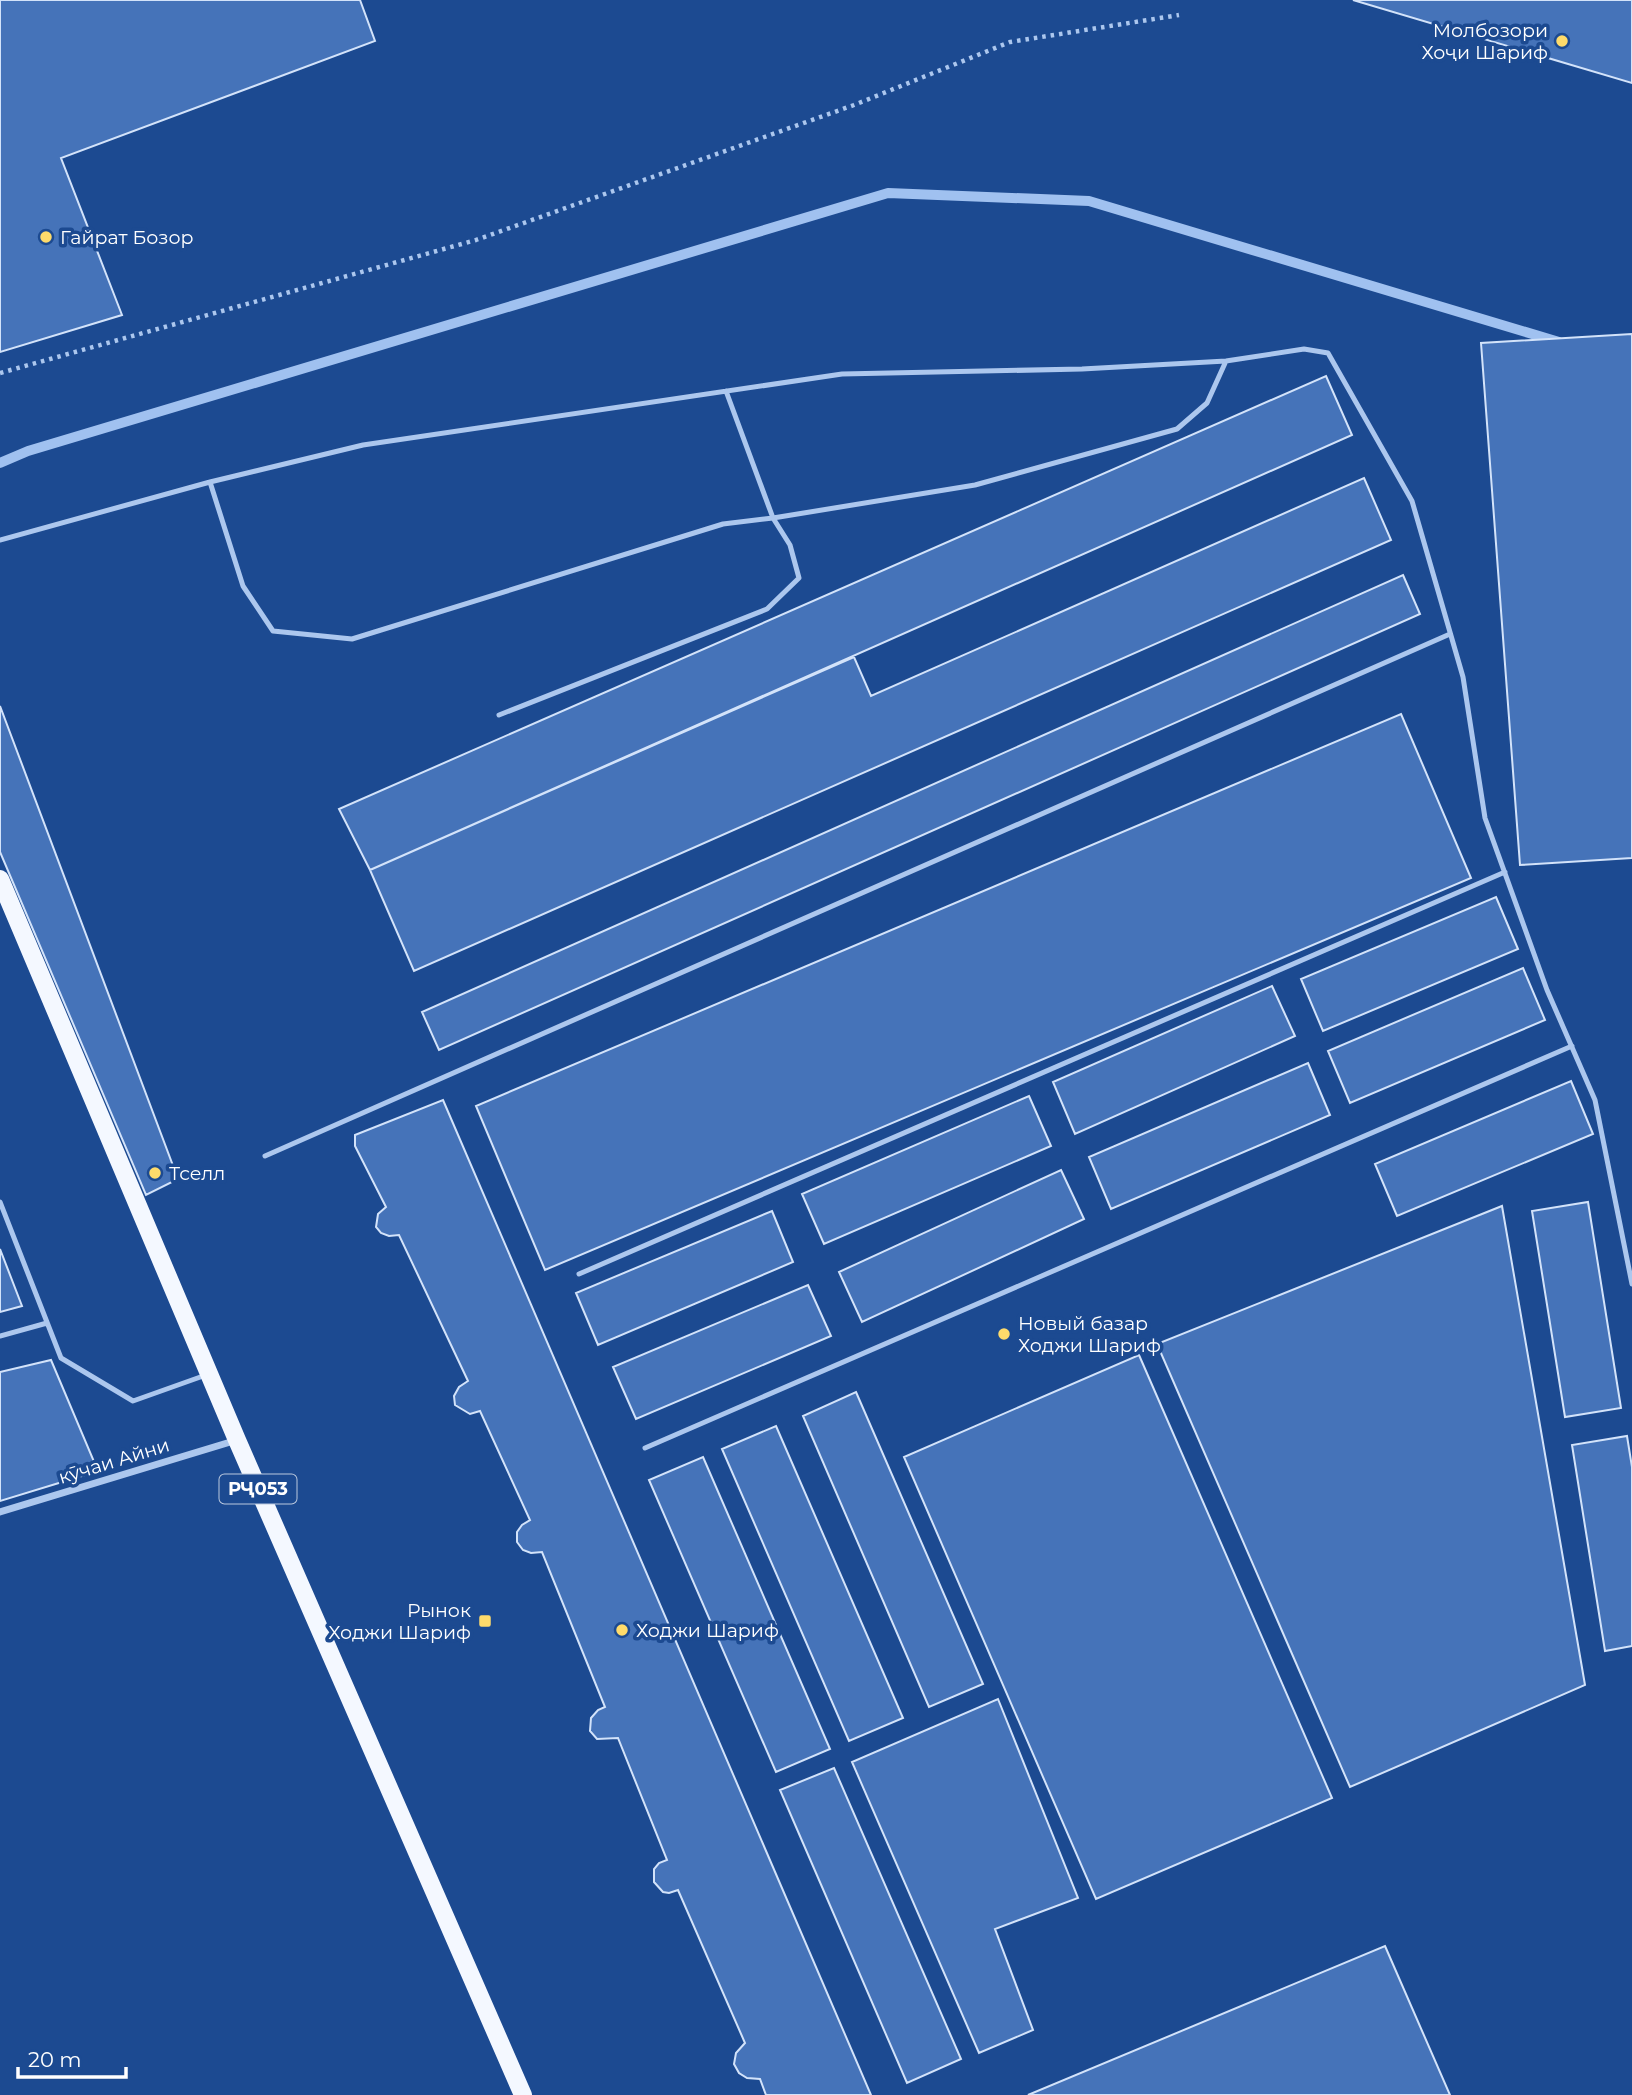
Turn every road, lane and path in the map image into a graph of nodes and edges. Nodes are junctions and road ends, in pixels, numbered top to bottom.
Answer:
1 (1180, 15) dead end
2 (1226, 360) junction
3 (0, 373) edge
4 (726, 391) junction
5 (210, 482) junction
6 (772, 518) junction
7 (0, 540) edge
8 (1450, 634) junction
9 (499, 715) dead end
10 (1505, 873) junction
11 (0, 879) edge
12 (1572, 1046) junction
13 (265, 1156) dead end
14 (0, 1202) edge
15 (579, 1274) dead end
16 (1632, 1284) edge
17 (47, 1323) junction
18 (0, 1336) edge
19 (209, 1374) junction
20 (237, 1440) junction
21 (645, 1448) dead end
22 (0, 1512) edge
23 (523, 2095) edge

1 - 3 path
2 - 4 lane
2 - 6 lane
2 - 8 lane
4 - 5 lane
4 - 6 lane
5 - 6 lane
5 - 7 lane
6 - 9 lane
8 - 10 lane
8 - 13 lane
10 - 12 lane
10 - 15 lane
11 - 19 main road, РҶ053
12 - 16 lane
12 - 21 lane
14 - 17 lane
17 - 18 lane
17 - 19 lane
19 - 20 main road, РҶ053
20 - 22 street, кӯчаи Айни
20 - 23 main road, РҶ053

